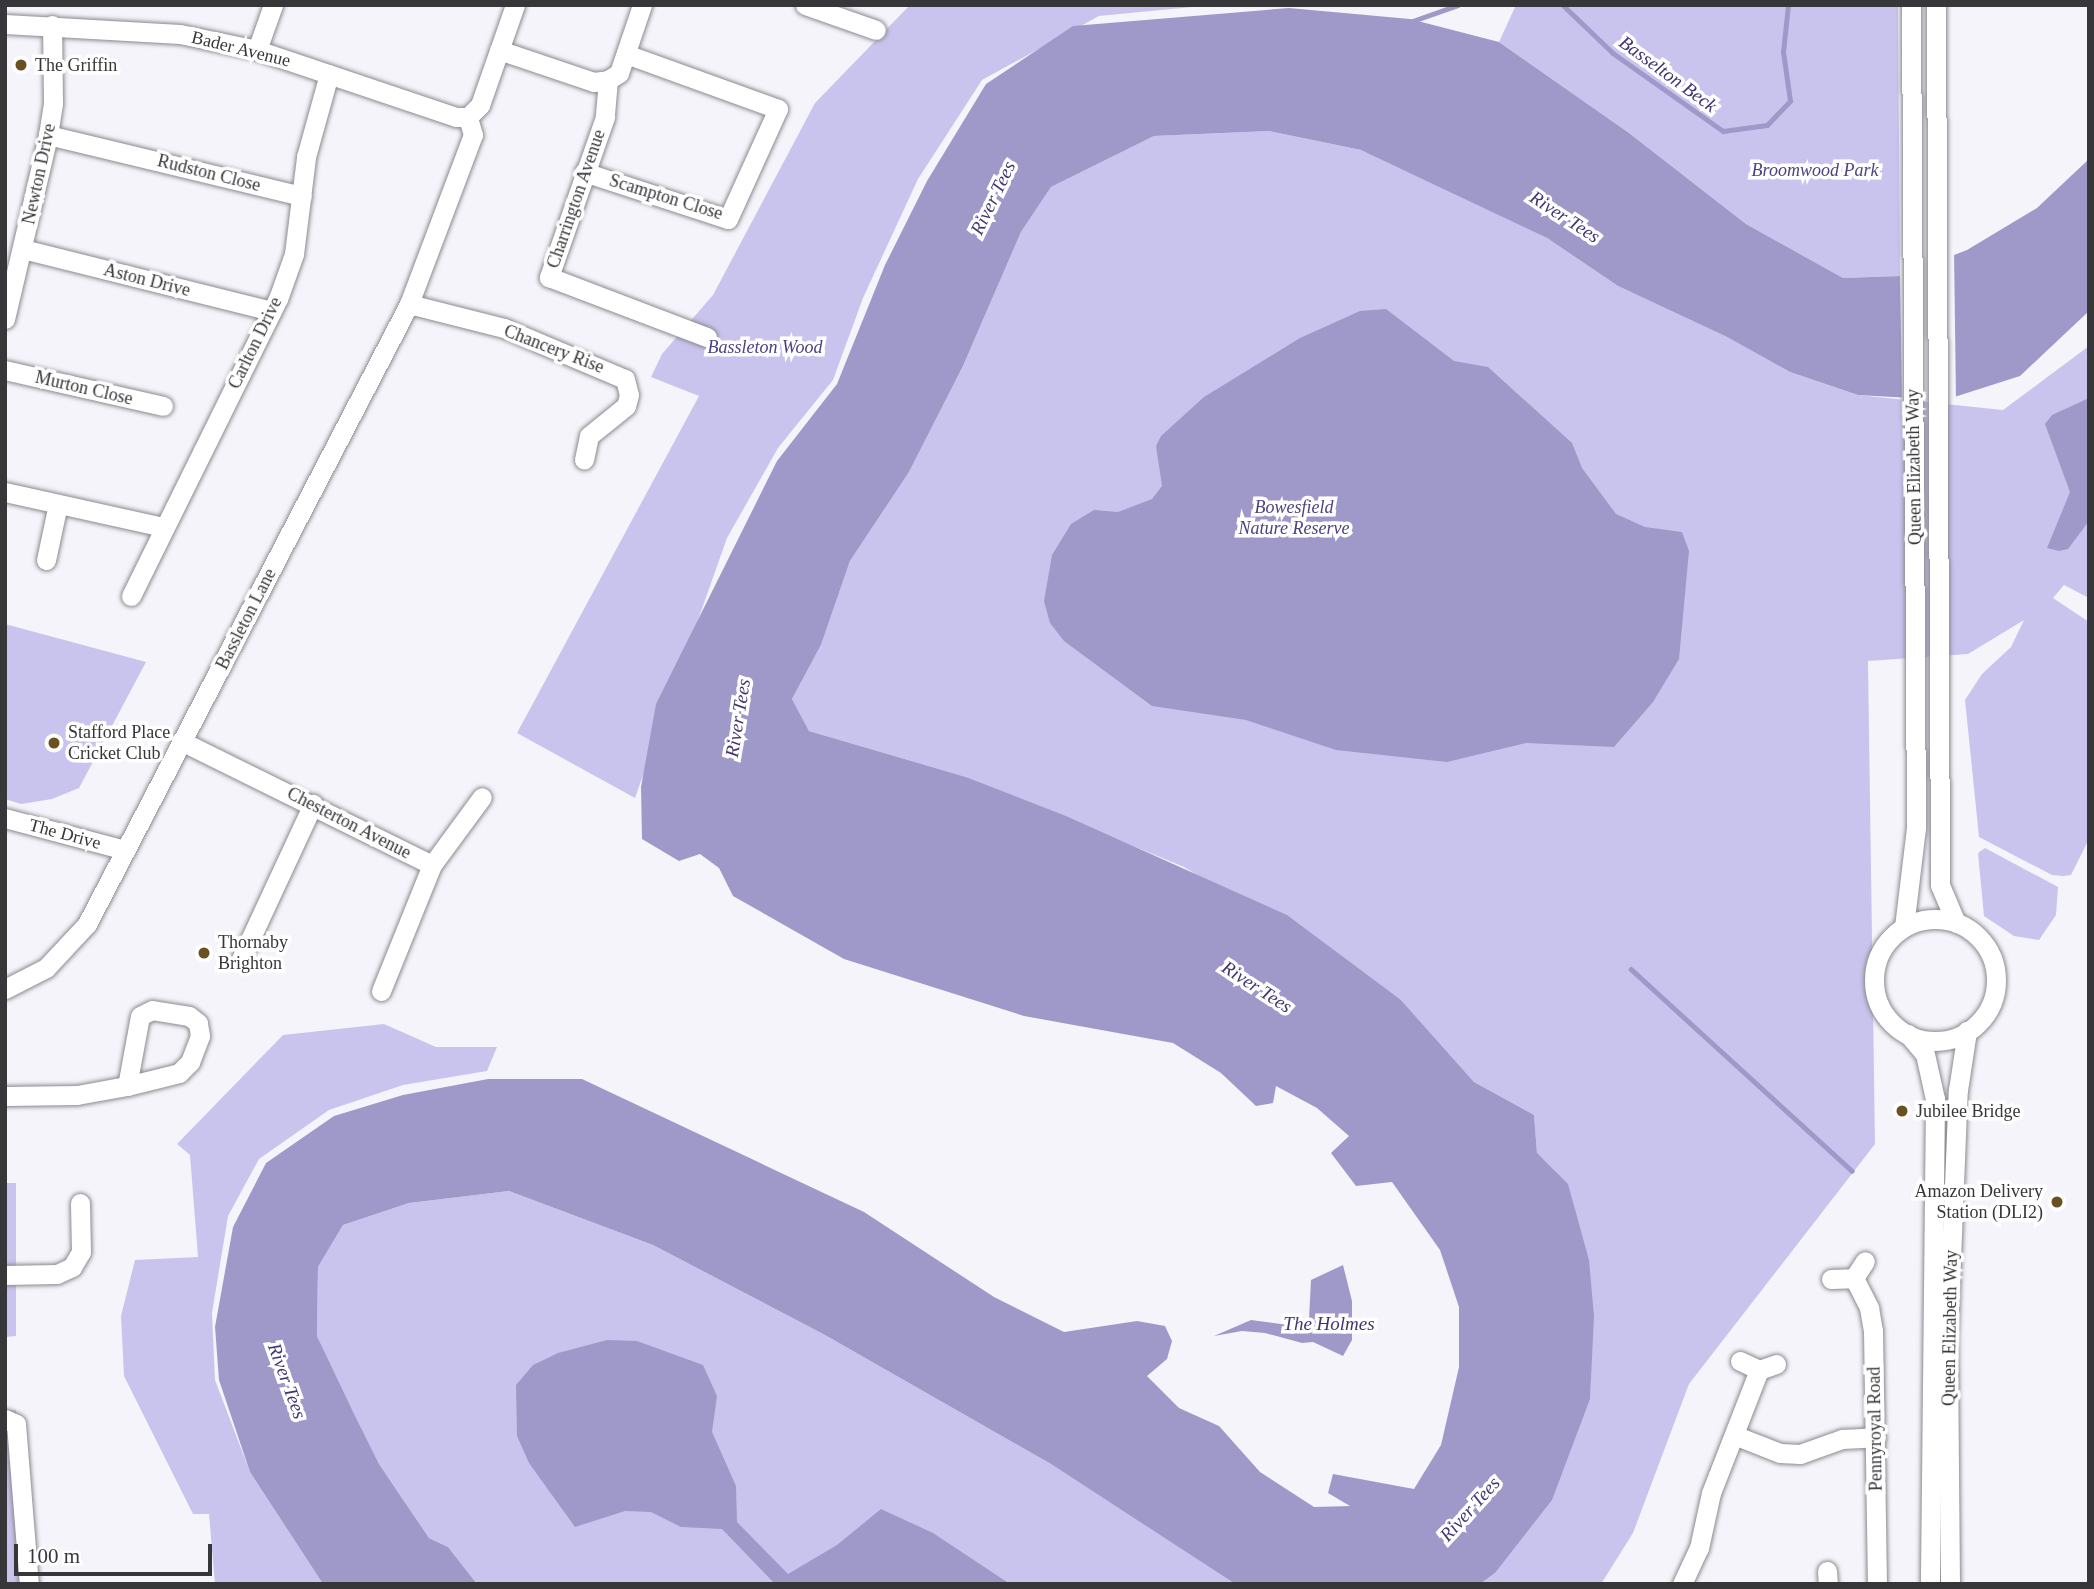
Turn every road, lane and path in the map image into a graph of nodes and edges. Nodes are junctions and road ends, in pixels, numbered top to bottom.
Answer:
1 (273, 5) edge
2 (515, 5) edge
3 (642, 5) edge
4 (805, 5) edge
5 (1911, 5) edge
6 (1936, 5) edge
7 (5, 24) edge
8 (52, 25) junction
9 (876, 30) dead end
10 (257, 50) junction
11 (499, 50) junction
12 (626, 54) junction
13 (329, 74) junction
14 (608, 80) junction
15 (468, 117) junction
16 (48, 135) junction
17 (584, 172) junction
18 (302, 196) junction
19 (23, 249) junction
20 (409, 304) junction
21 (271, 311) junction
22 (5, 320) edge
23 (707, 337) dead end
24 (5, 370) edge
25 (163, 406) dead end
26 (584, 459) dead end
27 (5, 492) edge
28 (58, 504) junction
29 (163, 527) junction
30 (45, 560) dead end
31 (131, 596) dead end
32 (181, 741) junction
33 (482, 797) dead end
34 (313, 804) junction
35 (5, 818) edge
36 (125, 850) junction
37 (432, 865) junction
38 (1956, 923) junction
39 (1904, 927) junction
40 (241, 959) dead end
41 (5, 989) edge
42 (381, 991) dead end
43 (1967, 1031) junction
44 (1908, 1034) junction
45 (127, 1086) junction
46 (5, 1097) edge
47 (80, 1203) dead end
48 (1865, 1261) dead end
49 (5, 1275) edge
50 (1854, 1278) junction
51 (1831, 1279) dead end
52 (1740, 1361) dead end
53 (5, 1419) edge
54 (1734, 1435) junction
55 (1876, 1437) junction
56 (29, 1584) edge
57 (1682, 1584) edge
58 (1877, 1584) edge
59 (1930, 1584) edge
60 (1950, 1584) edge

1 - 10 street
2 - 11 street, Bassleton Lane
3 - 12 street
4 - 9 street
5 - 39 street, Queen Elizabeth Way
6 - 38 street, Queen Elizabeth Way
7 - 8 street, Bader Avenue
8 - 10 street, Bader Avenue
8 - 16 street, Newton Drive
10 - 13 street, Bader Avenue
11 - 14 street
11 - 15 street, Bassleton Lane
12 - 14 street
12 - 17 street, Scampton Close
13 - 15 street, Bader Avenue
13 - 18 street, Carlton Drive
14 - 17 street, Charrington Avenue
15 - 20 street, Bassleton Lane
16 - 18 street, Rudston Close
16 - 19 street, Newton Drive
17 - 23 street, Charrington Avenue
18 - 21 street, Carlton Drive
19 - 21 street, Aston Drive
19 - 22 street, Newton Drive
20 - 26 street, Chancery Rise
20 - 32 street, Bassleton Lane
21 - 29 street, Carlton Drive
24 - 25 street, Murton Close
27 - 28 street
28 - 29 street
28 - 30 street
29 - 31 street, Carlton Drive
32 - 34 street, Chesterton Avenue
32 - 36 street, Bassleton Lane
33 - 37 street
34 - 37 street, Chesterton Avenue
34 - 40 street
35 - 36 street, The Drive
36 - 41 street, Bassleton Lane
37 - 42 street, Chesterton Avenue
38 - 39 street
38 - 43 street
39 - 44 street
43 - 44 street
43 - 60 street, Queen Elizabeth Way
44 - 59 street, Queen Elizabeth Way
45 - 45 street
45 - 46 street
47 - 49 street
48 - 50 street
50 - 51 street
50 - 55 street, Pennyroyal Road
52 - 54 street
53 - 56 street
54 - 55 street
54 - 57 street
55 - 58 street, Pennyroyal Road

